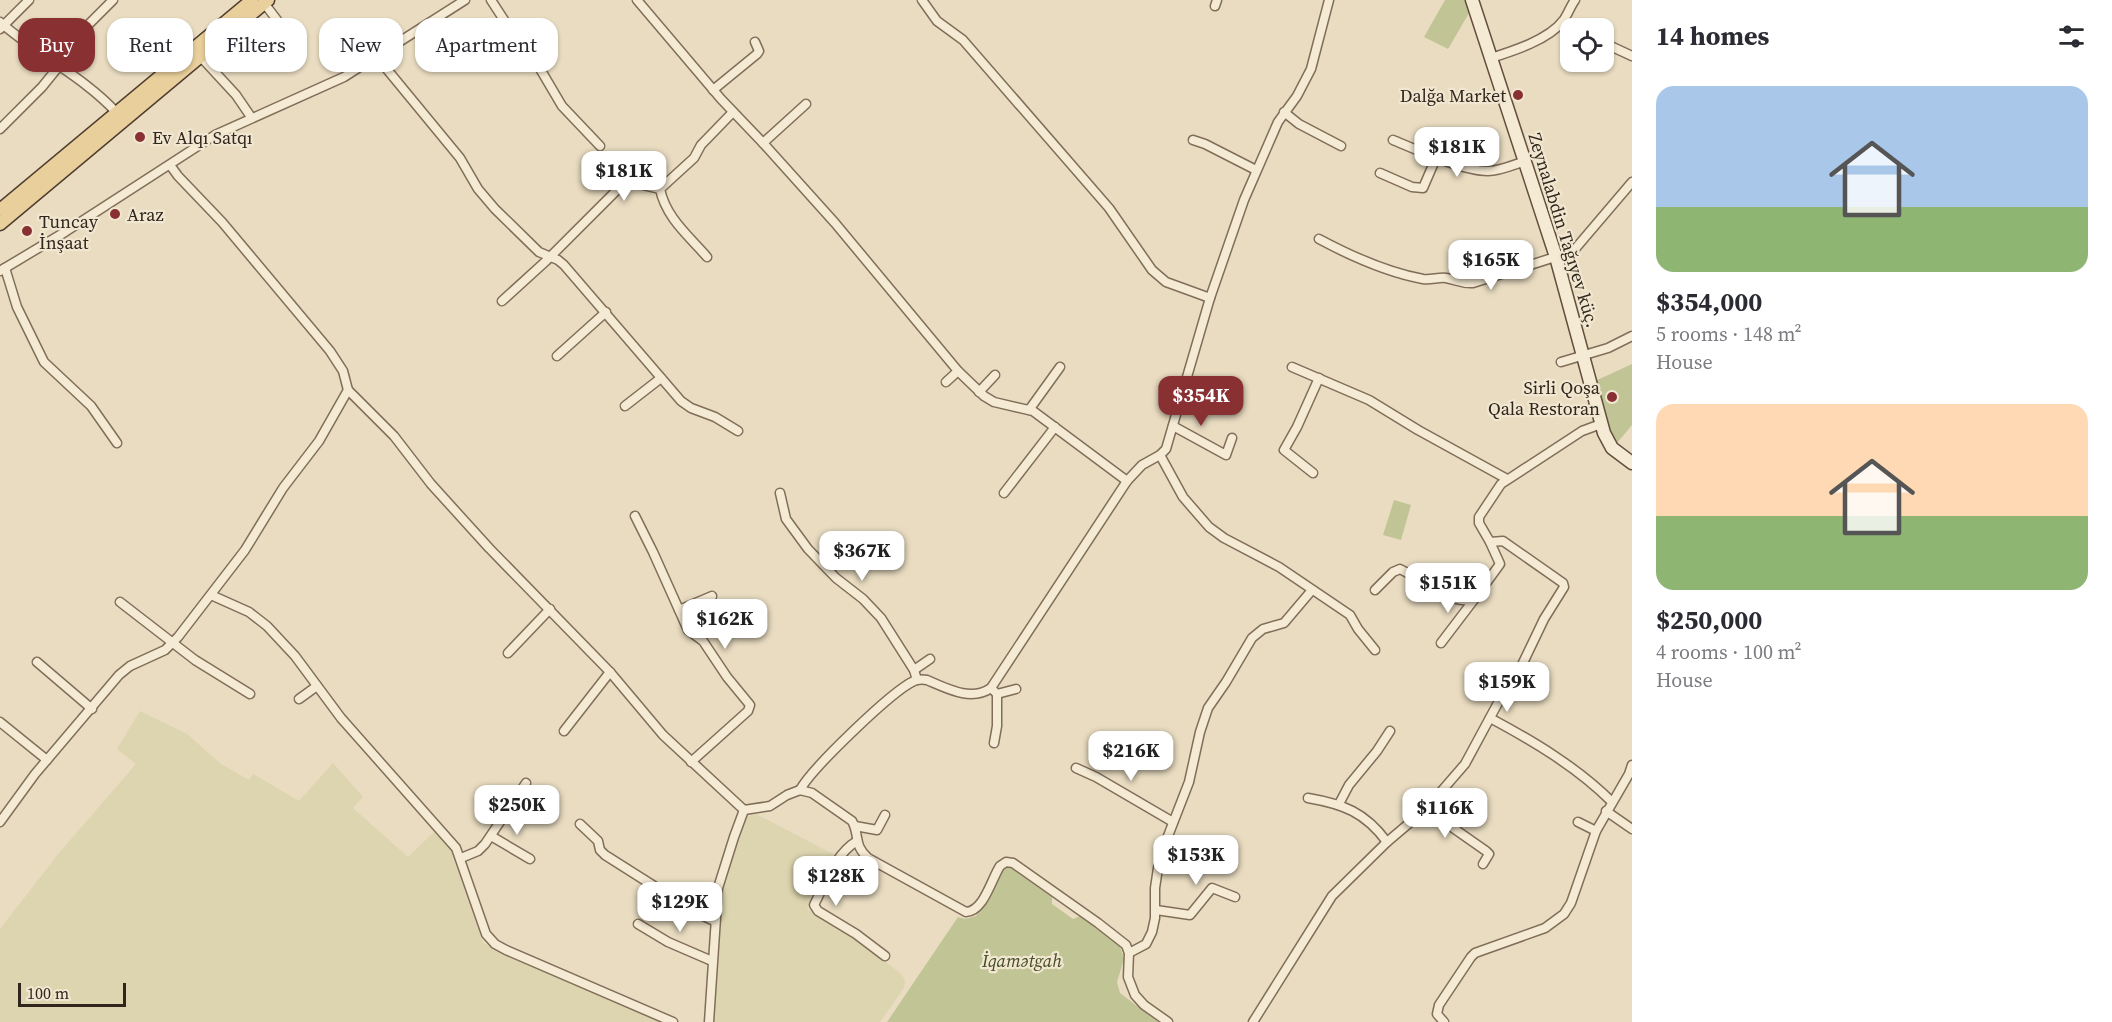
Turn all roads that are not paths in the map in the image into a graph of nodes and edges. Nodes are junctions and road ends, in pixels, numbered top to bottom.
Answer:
1 (29, 0) edge
2 (113, 0) edge
3 (465, 0) edge
4 (492, 0) edge
5 (637, 0) edge
6 (922, 0) edge
7 (1329, 0) edge
8 (1472, 0) edge
9 (1575, 0) edge
10 (261, 1) edge
11 (275, 18) edge
12 (1564, 18) edge
13 (95, 20) edge
14 (1560, 24) edge
15 (1, 26) edge
16 (18, 37) edge
17 (403, 39) edge
18 (755, 42) dead end
19 (1614, 48) edge
20 (200, 56) junction
21 (1632, 56) edge
22 (1491, 58) junction
23 (51, 72) edge
24 (69, 72) edge
25 (350, 72) edge
26 (389, 72) edge
27 (713, 90) junction
28 (806, 104) dead end
29 (733, 112) junction
30 (1284, 112) junction
31 (117, 113) junction
32 (251, 117) junction
33 (0, 129) edge
34 (1193, 140) dead end
35 (1393, 140) dead end
36 (763, 143) junction
37 (600, 146) dead end
38 (1341, 146) dead end
39 (1436, 158) junction
40 (1525, 161) junction
41 (170, 165) junction
42 (1256, 170) junction
43 (1380, 172) dead end
44 (1632, 182) edge
45 (660, 189) junction
46 (0, 210) edge
47 (0, 224) edge
48 (1319, 239) dead end
49 (551, 256) junction
50 (707, 257) dead end
51 (1556, 257) junction
52 (3, 270) edge
53 (1210, 298) junction
54 (502, 301) dead end
55 (606, 312) junction
56 (1632, 336) edge
57 (557, 356) dead end
58 (1584, 356) junction
59 (1561, 362) dead end
60 (1060, 367) dead end
61 (1292, 367) dead end
62 (958, 371) junction
63 (995, 375) dead end
64 (661, 378) junction
65 (1319, 378) junction
66 (946, 382) dead end
67 (348, 390) junction
68 (980, 392) junction
69 (625, 406) dead end
70 (1029, 410) junction
71 (1601, 424) junction
72 (1173, 426) junction
73 (1055, 427) junction
74 (738, 431) dead end
75 (1232, 438) dead end
76 (117, 443) dead end
77 (1160, 455) junction
78 (1632, 463) edge
79 (1313, 473) dead end
80 (1507, 479) junction
81 (1126, 481) junction
82 (780, 493) dead end
83 (1004, 493) dead end
84 (635, 516) dead end
85 (1490, 542) junction
86 (1312, 590) junction
87 (1375, 590) dead end
88 (211, 595) junction
89 (712, 596) dead end
90 (1476, 597) junction
91 (120, 602) dead end
92 (550, 609) junction
93 (679, 610) junction
94 (172, 644) junction
95 (1441, 644) dead end
96 (1375, 650) dead end
97 (508, 652) dead end
98 (930, 659) dead end
99 (37, 662) dead end
100 (914, 670) junction
101 (610, 672) junction
102 (917, 680) junction
103 (317, 686) junction
104 (1016, 689) dead end
105 (994, 691) junction
106 (250, 694) dead end
107 (299, 699) dead end
108 (92, 709) junction
109 (1490, 718) junction
110 (0, 722) edge
111 (564, 731) dead end
112 (1390, 731) dead end
113 (994, 743) dead end
114 (47, 760) junction
115 (691, 762) junction
116 (1632, 765) edge
117 (1076, 768) dead end
118 (526, 783) dead end
119 (800, 790) junction
120 (1308, 798) dead end
121 (1612, 802) junction
122 (1339, 804) junction
123 (1426, 809) junction
124 (744, 810) junction
125 (1606, 811) junction
126 (885, 815) dead end
127 (0, 822) edge
128 (1173, 822) junction
129 (1578, 822) dead end
130 (580, 824) dead end
131 (855, 826) junction
132 (1632, 829) edge
133 (1596, 831) junction
134 (491, 836) junction
135 (856, 841) junction
136 (1387, 842) junction
137 (461, 858) junction
138 (530, 859) dead end
139 (1483, 864) dead end
140 (1235, 897) dead end
141 (1156, 910) junction
142 (714, 921) junction
143 (638, 924) dead end
144 (1129, 953) junction
145 (885, 956) dead end
146 (712, 961) junction
147 (673, 1022) edge
148 (709, 1022) edge
149 (1168, 1022) edge
150 (1253, 1022) edge
151 (1444, 1022) edge

1 - 15 street
2 - 13 street
3 - 17 street
4 - 37 street
5 - 27 street
6 - 53 street
7 - 30 street
8 - 22 street, Zeynalabdin Tağıyev küç.
9 - 12 street
10 - 11 street
10 - 20 main road
10 - 31 main road
14 - 22 street
15 - 16 street
18 - 27 street
19 - 21 street
20 - 32 street
20 - 47 main road
22 - 40 street, Zeynalabdin Tağıyev küç.
23 - 33 street
24 - 31 street
25 - 32 street
26 - 49 street
27 - 29 street
28 - 36 street
29 - 36 street
29 - 45 street
30 - 38 street
30 - 42 street
31 - 46 main road
32 - 41 street
34 - 42 street
35 - 39 street
36 - 62 street
39 - 40 street
39 - 43 street
40 - 51 street, Zeynalabdin Tağıyev küç.
41 - 52 street
41 - 67 street
42 - 53 street
44 - 51 street
45 - 49 street
45 - 50 street
48 - 51 street
49 - 54 street
49 - 55 street
51 - 58 street, Zeynalabdin Tağıyev küç.
52 - 76 street
53 - 72 street
55 - 57 street
55 - 64 street
56 - 58 street
58 - 59 street
58 - 71 street, Zeynalabdin Tağıyev küç.
60 - 70 street
61 - 65 street
62 - 66 street
62 - 68 street
63 - 68 street
64 - 69 street
64 - 74 street
65 - 79 street
65 - 80 street
67 - 88 street
67 - 92 street
68 - 70 street
70 - 73 street
71 - 78 street, Zeynalabdin Tağıyev küç.
71 - 80 street
72 - 75 street
72 - 77 street
73 - 81 street
73 - 83 street
77 - 81 street
77 - 86 street
80 - 85 street
81 - 105 street
82 - 100 street
84 - 93 street
85 - 90 street
85 - 109 street
86 - 96 street
86 - 128 street
87 - 90 street
88 - 94 street
88 - 103 street
89 - 93 street
90 - 95 street
91 - 94 street
92 - 97 street
92 - 101 street
93 - 115 street
94 - 106 street
94 - 108 street
98 - 100 street
99 - 108 street
100 - 102 street
101 - 111 street
101 - 115 street
102 - 105 street
102 - 119 street
103 - 107 street
103 - 137 street
104 - 105 street
105 - 113 street
108 - 114 street
109 - 121 street
109 - 123 street
110 - 114 street
112 - 122 street
114 - 127 street
115 - 124 street
116 - 121 street
117 - 128 street
118 - 134 street
119 - 124 street
119 - 131 street
120 - 122 street
121 - 125 street
122 - 136 street
123 - 136 street
123 - 139 street
124 - 142 street
125 - 132 street
125 - 133 street
126 - 131 street
128 - 141 street
129 - 133 street
130 - 142 street
131 - 135 street
133 - 151 street
134 - 137 street
134 - 138 street
135 - 144 street
135 - 145 street
136 - 150 street
137 - 147 street
140 - 141 street
141 - 144 street
142 - 146 street
143 - 146 street
144 - 149 street
146 - 148 street

